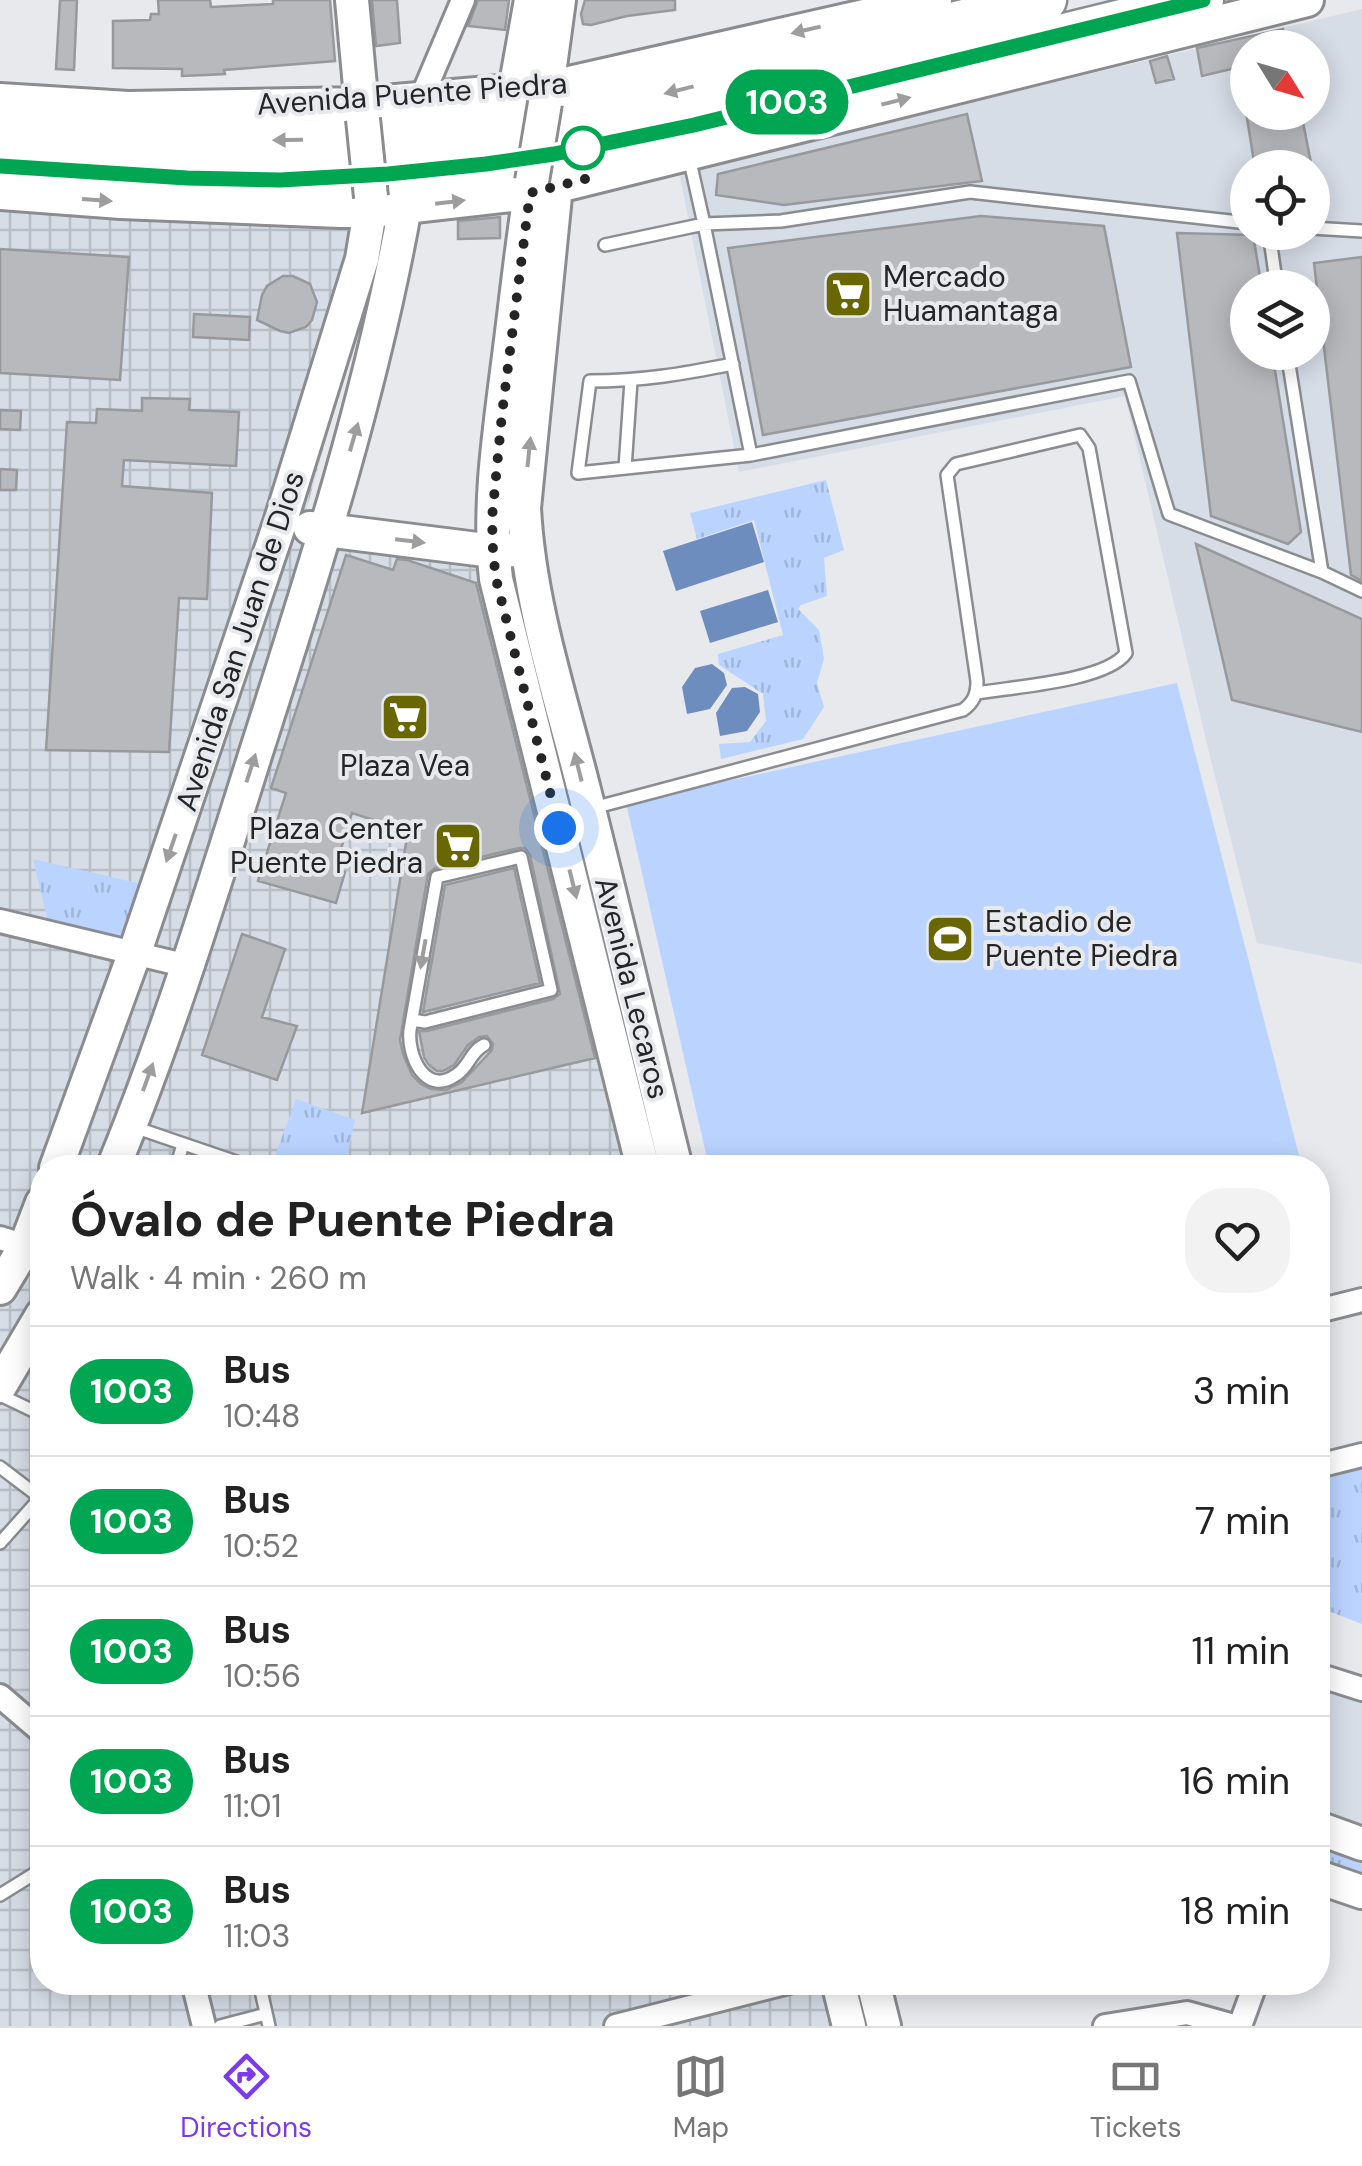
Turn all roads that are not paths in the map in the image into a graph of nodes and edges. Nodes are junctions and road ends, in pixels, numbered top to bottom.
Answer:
1 (352, 0) edge
2 (464, 0) edge
3 (531, 0) edge
4 (559, 0) edge
5 (936, 0) edge
6 (1046, 0) edge
7 (1203, 0) edge
8 (1307, 0) edge
9 (536, 94) junction
10 (421, 99) junction
11 (0, 100) edge
12 (362, 111) junction
13 (0, 130) edge
14 (688, 154) junction
15 (0, 166) edge
16 (539, 187) junction
17 (0, 193) edge
18 (370, 204) junction
19 (406, 207) junction
20 (1230, 220) edge
21 (704, 224) junction
22 (1330, 229) edge
23 (1362, 231) edge
24 (606, 246) dead end
25 (733, 364) junction
26 (1291, 370) edge
27 (631, 381) junction
28 (751, 455) junction
29 (625, 468) junction
30 (280, 523) junction
31 (327, 530) junction
32 (526, 550) junction
33 (493, 552) junction
34 (1322, 572) junction
35 (1362, 591) edge
36 (977, 693) junction
37 (589, 809) junction
38 (0, 921) edge
39 (136, 952) junction
40 (188, 966) junction
41 (411, 1025) junction
42 (484, 1045) dead end
43 (130, 1126) junction
44 (183, 1144) junction
45 (61, 1155) edge
46 (118, 1155) edge
47 (180, 1155) edge
48 (216, 1155) edge
49 (639, 1155) edge
50 (673, 1155) edge
51 (23, 1244) edge
52 (0, 1288) edge
53 (1362, 1300) edge
54 (1330, 1308) edge
55 (30, 1335) edge
56 (0, 1386) edge
57 (0, 1394) edge
58 (30, 1409) edge
59 (1362, 1455) edge
60 (1330, 1463) edge
61 (0, 1466) edge
62 (30, 1489) edge
63 (30, 1511) edge
64 (0, 1543) edge
65 (1330, 1679) edge
66 (1362, 1689) edge
67 (0, 1696) edge
68 (30, 1722) edge
69 (1330, 1832) edge
70 (1362, 1844) edge
71 (30, 1876) edge
72 (1330, 1881) edge
73 (1362, 1892) edge
74 (0, 1895) edge
75 (196, 1995) edge
76 (262, 1995) edge
77 (738, 1995) edge
78 (841, 1995) edge
79 (876, 1995) edge
80 (1250, 1995) edge
81 (268, 2020) edge
82 (204, 2026) edge
83 (220, 2026) edge
84 (616, 2026) edge
85 (849, 2026) edge
86 (884, 2026) edge
87 (1105, 2026) edge
88 (1237, 2026) edge

1 - 12 main road, Avenida San Juan de Dios
2 - 10 street
3 - 9 main road, Avenida Lecaros
4 - 9 main road, Avenida Lecaros
5 -> 9 main road, Avenida Puente Piedra
6 -> 13 highway
7 - 15 highway
14 -> 8 main road
9 - 10 main road, Avenida Puente Piedra
9 - 16 main road, Avenida Lecaros, bridge
10 - 12 main road, Avenida Puente Piedra
11 - 12 main road, Avenida Puente Piedra
12 - 18 main road, Avenida San Juan de Dios, bridge
14 - 16 main road
14 - 21 lane
19 -> 16 main road
32 -> 16 main road, Avenida Lecaros
16 - 33 main road, Avenida Lecaros
17 -> 18 main road
18 - 19 main road
18 - 30 main road, Avenida San Juan de Dios
31 -> 19 main road, Avenida San Juan de Dios
20 - 21 lane
21 - 24 lane
21 - 25 lane
22 - 23 lane
25 - 27 lane
25 - 28 lane
26 - 34 lane
27 - 29 lane
27 - 29 lane
28 - 29 lane
28 - 34 lane
30 - 31 main road
30 -> 39 main road, Avenida San Juan de Dios
31 -> 33 main road
40 -> 31 main road, Avenida San Juan de Dios
32 - 33 main road
37 -> 32 main road, Avenida Lecaros
33 -> 49 main road, Avenida Lecaros
34 - 35 lane
36 - 36 lane
36 - 37 lane
37 - 50 main road, Avenida Lecaros
38 - 39 street
39 - 40 street
39 - 45 main road, Avenida San Juan de Dios
43 -> 40 main road, Avenida San Juan de Dios
41 -> 41 lane
41 - 42 lane
43 - 44 lane
43 - 46 main road, Avenida San Juan de Dios
44 - 47 lane
44 - 48 lane
51 - 52 main road
53 - 54 street
55 - 56 main road
57 - 58 lane
59 - 60 street
61 - 62 lane
63 - 64 lane
65 - 66 street
67 - 68 street
69 - 70 main road
71 - 74 lane
72 - 73 main road
75 - 82 street
76 - 81 lane
77 - 84 street
78 - 85 main road
79 - 86 main road
80 - 88 street
81 - 83 lane
87 - 88 street

